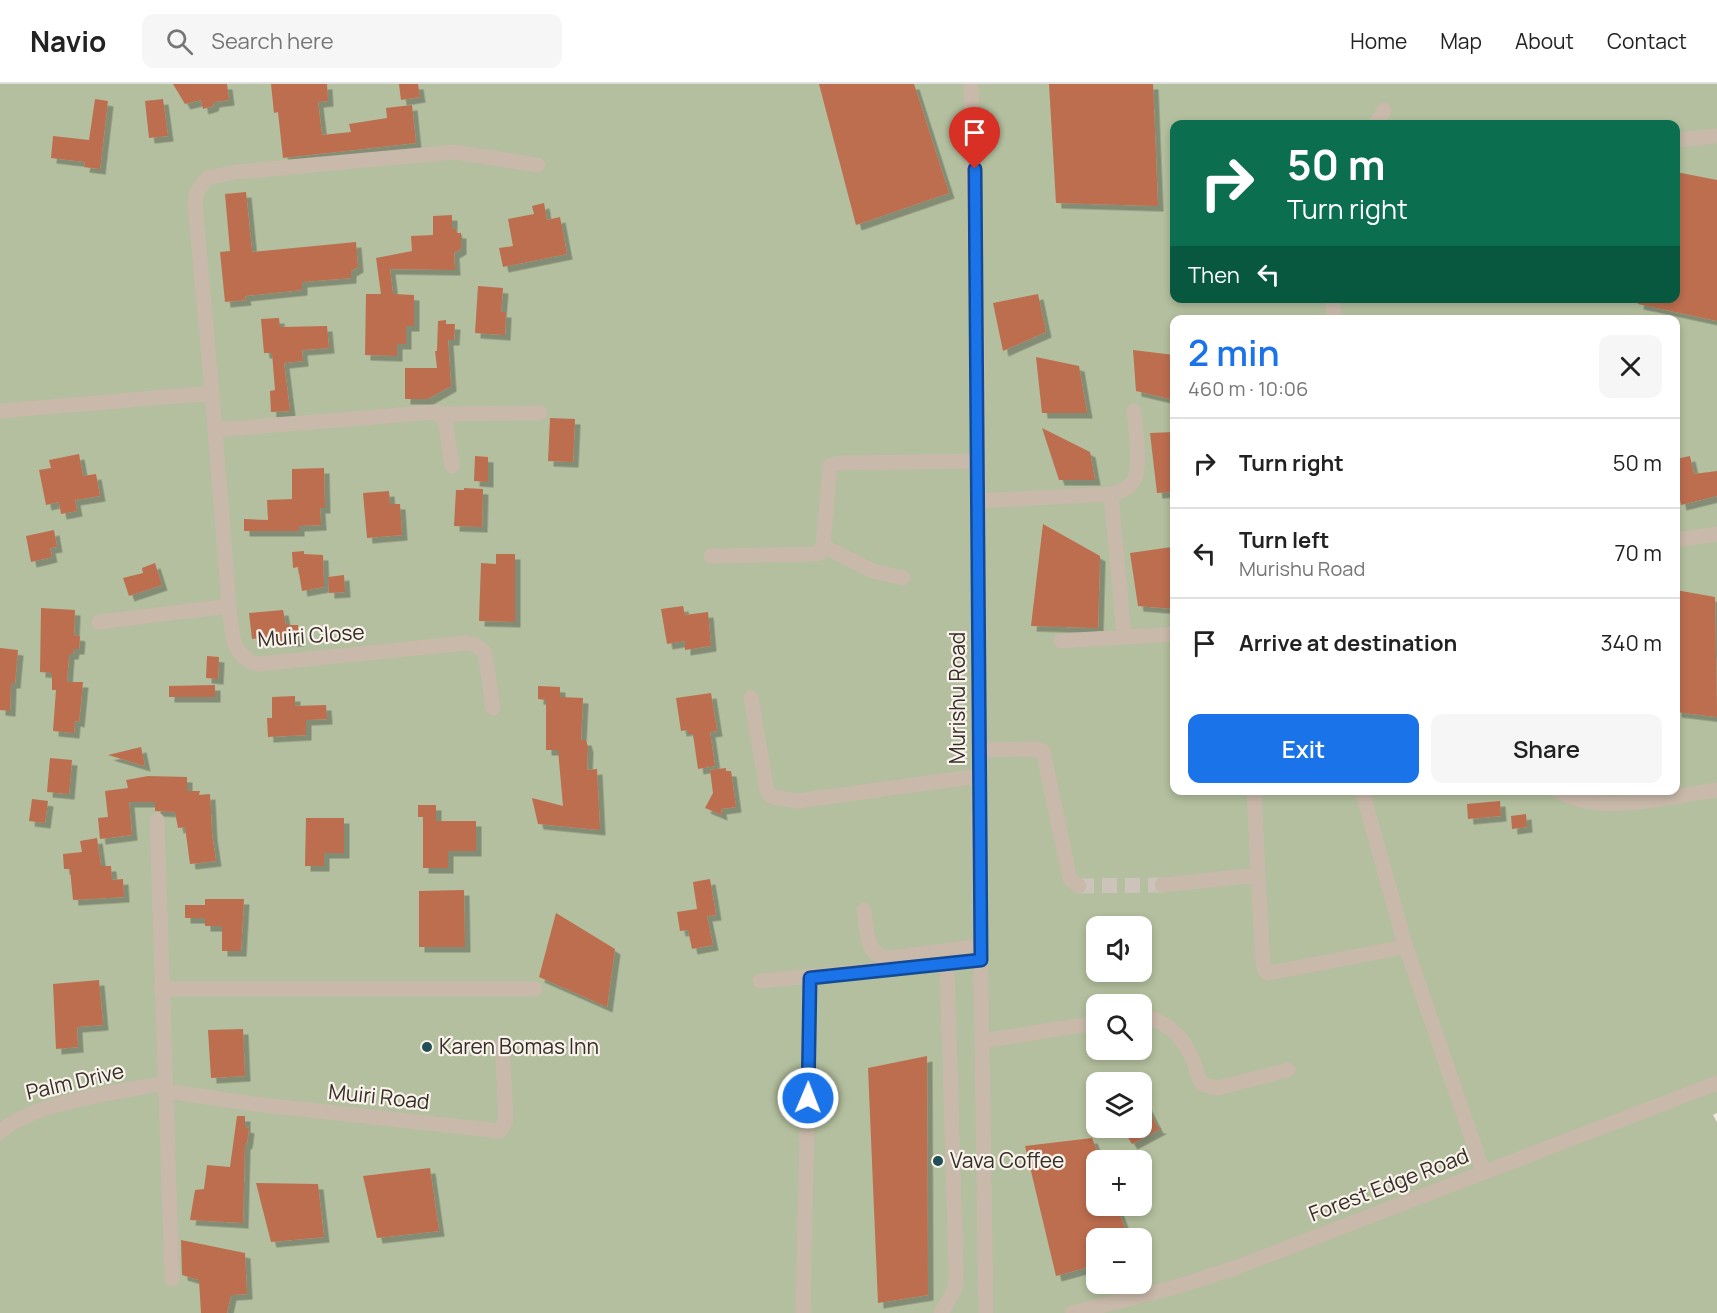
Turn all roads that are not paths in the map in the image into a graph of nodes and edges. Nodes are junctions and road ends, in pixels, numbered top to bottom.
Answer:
1 (971, 84) edge
2 (1384, 110) dead end
3 (1378, 120) edge
4 (1717, 136) edge
5 (1680, 140) edge
6 (538, 165) dead end
7 (212, 393) junction
8 (0, 411) edge
9 (1134, 411) dead end
10 (540, 413) dead end
11 (441, 414) junction
12 (215, 430) junction
13 (977, 461) junction
14 (452, 466) dead end
15 (1111, 494) junction
16 (977, 501) junction
17 (1717, 534) edge
18 (1680, 539) edge
19 (822, 546) junction
20 (711, 555) dead end
21 (903, 578) dead end
22 (229, 606) junction
23 (99, 622) dead end
24 (1170, 634) edge
25 (1124, 636) junction
26 (1061, 641) dead end
27 (751, 698) dead end
28 (493, 708) dead end
29 (979, 750) junction
30 (979, 776) junction
31 (1717, 790) edge
32 (1680, 794) edge
33 (1254, 795) edge
34 (1363, 795) edge
35 (1568, 795) edge
36 (1675, 795) edge
37 (157, 820) dead end
38 (1258, 875) junction
39 (1162, 885) tunnel mouth
40 (1078, 886) dead end
41 (864, 910) dead end
42 (1404, 941) junction
43 (980, 953) junction
44 (947, 963) junction
45 (810, 978) junction
46 (760, 981) dead end
47 (161, 989) junction
48 (536, 989) dead end
49 (1152, 1020) edge
50 (1086, 1025) edge
51 (982, 1041) junction
52 (502, 1045) dead end
53 (1288, 1070) dead end
54 (1717, 1083) edge
55 (165, 1087) junction
56 (0, 1132) edge
57 (1483, 1171) junction
58 (172, 1279) dead end
59 (803, 1313) edge
60 (941, 1313) edge
61 (986, 1313) edge
62 (1072, 1313) edge

1 - 13 street, Murishu Road
2 - 3 street
4 - 5 street
6 - 7 street, Muiri Close
7 - 8 street
7 - 12 street, Muiri Close
9 - 15 street
10 - 11 street
11 - 12 street
11 - 14 street
12 - 22 street, Muiri Close
13 - 16 street, Murishu Road
13 - 19 street
15 - 16 street
15 - 25 street
16 - 29 street, Murishu Road
17 - 18 street
19 - 20 street
19 - 21 street
22 - 23 street
22 - 28 street, Muiri Close
24 - 25 street
25 - 26 street
27 - 30 street
29 - 30 street, Murishu Road
29 - 40 street
30 - 43 street, Murishu Road
31 - 32 street
33 - 38 street
34 - 42 street
35 - 36 street
37 - 47 street
38 - 39 street
38 - 42 street
41 - 43 street
42 - 57 street
43 - 44 street
43 - 51 street, Murishu Road
44 - 45 street
44 - 60 street
45 - 46 street
45 - 59 street
47 - 48 street
47 - 55 street
49 - 53 street
50 - 51 street
51 - 61 street, Murishu Road
52 - 55 street, Muiri Road
54 - 57 street, Forest Edge Road
55 - 56 street, Palm Drive
55 - 58 street
57 - 62 street, Forest Edge Road

